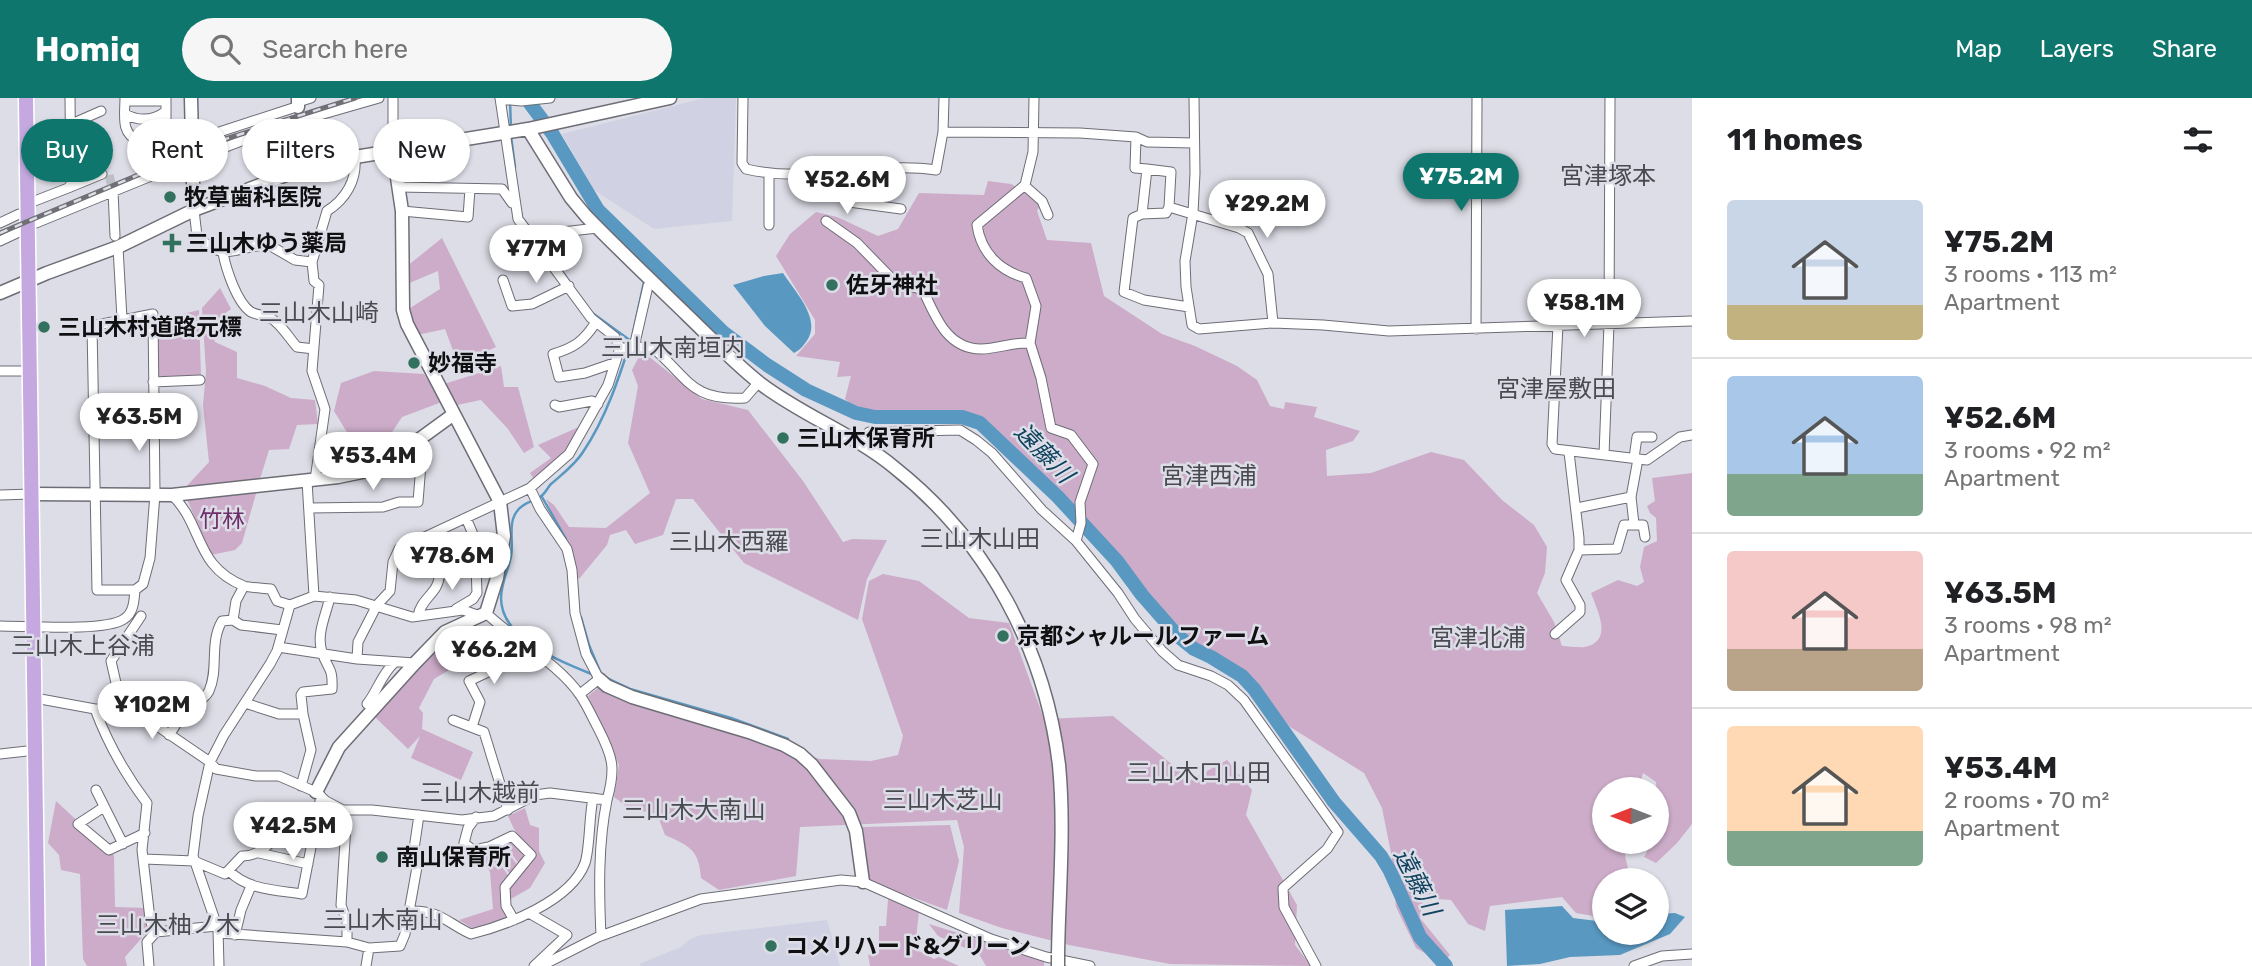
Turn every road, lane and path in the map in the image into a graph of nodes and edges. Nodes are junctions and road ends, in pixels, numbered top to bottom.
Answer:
1 (26, 98) edge
2 (70, 98) edge
3 (191, 98) edge
4 (311, 98) edge
5 (379, 98) edge
6 (393, 98) edge
7 (550, 98) edge
8 (670, 98) edge
9 (743, 98) edge
10 (944, 98) edge
11 (1034, 98) edge
12 (1194, 98) edge
13 (1477, 98) edge
14 (1610, 98) edge
15 (125, 99) edge
16 (500, 99) edge
17 (166, 103) edge
18 (297, 104) edge
19 (101, 111) dead end
20 (125, 114) junction
21 (70, 119) edge
22 (83, 119) edge
23 (194, 119) edge
24 (303, 119) edge
25 (393, 119) edge
26 (228, 128) edge
27 (533, 128) junction
28 (507, 132) junction
29 (943, 132) junction
30 (1034, 134) junction
31 (1136, 137) junction
32 (470, 138) edge
33 (1194, 143) junction
34 (1147, 169) junction
35 (839, 171) junction
36 (769, 174) junction
37 (71, 182) edge
38 (83, 182) edge
39 (135, 182) edge
40 (193, 182) edge
41 (268, 182) edge
42 (352, 182) edge
43 (398, 182) edge
44 (1025, 186) junction
45 (399, 187) junction
46 (68, 188) junction
47 (470, 189) junction
48 (113, 191) junction
49 (516, 206) junction
50 (1169, 207) junction
51 (23, 209) junction
52 (901, 209) dead end
53 (194, 210) junction
54 (402, 211) junction
55 (1193, 213) junction
56 (1142, 214) junction
57 (1048, 215) dead end
58 (826, 221) dead end
59 (0, 223) edge
60 (36, 223) dead end
61 (769, 225) dead end
62 (597, 228) junction
63 (19, 232) dead end
64 (0, 241) edge
65 (116, 241) junction
66 (534, 241) junction
67 (222, 253) junction
68 (312, 262) junction
69 (503, 280) dead end
70 (29, 281) junction
71 (652, 281) junction
72 (569, 286) junction
73 (0, 293) edge
74 (1189, 307) junction
75 (122, 319) junction
76 (1692, 321) edge
77 (596, 322) junction
78 (1273, 323) junction
79 (1609, 324) junction
80 (1558, 325) junction
81 (1476, 329) junction
82 (1030, 343) junction
83 (627, 348) junction
84 (314, 349) junction
85 (614, 363) junction
86 (0, 371) edge
87 (30, 371) junction
88 (200, 380) dead end
89 (153, 382) junction
90 (759, 382) junction
91 (598, 404) junction
92 (555, 405) dead end
93 (454, 414) junction
94 (1692, 435) edge
95 (1652, 437) dead end
96 (860, 442) junction
97 (408, 450) junction
98 (1569, 452) junction
99 (1604, 455) junction
100 (1636, 459) junction
101 (311, 480) junction
102 (530, 488) junction
103 (32, 494) junction
104 (96, 494) junction
105 (155, 494) junction
106 (0, 495) edge
107 (172, 495) junction
108 (1631, 497) junction
109 (500, 502) junction
110 (309, 508) junction
111 (1577, 508) junction
112 (466, 518) junction
113 (1634, 524) junction
114 (1646, 537) dead end
115 (1076, 541) junction
116 (1579, 550) junction
117 (476, 567) junction
118 (244, 586) junction
119 (135, 590) junction
120 (314, 596) junction
121 (330, 597) junction
122 (290, 605) junction
123 (377, 605) junction
124 (451, 611) junction
125 (483, 615) junction
126 (141, 616) dead end
127 (418, 616) junction
128 (233, 620) junction
129 (0, 626) edge
130 (33, 626) junction
131 (282, 630) junction
132 (1555, 634) dead end
133 (522, 643) junction
134 (278, 647) junction
135 (322, 654) junction
136 (357, 659) junction
137 (394, 663) junction
138 (415, 663) junction
139 (599, 679) junction
140 (580, 694) junction
141 (34, 698) junction
142 (245, 703) junction
143 (367, 704) dead end
144 (95, 709) junction
145 (119, 711) junction
146 (303, 714) junction
147 (453, 720) dead end
148 (472, 727) junction
149 (169, 735) junction
150 (36, 750) junction
151 (0, 754) edge
152 (210, 762) junction
153 (301, 786) junction
154 (96, 790) dead end
155 (319, 794) junction
156 (593, 798) junction
157 (607, 800) junction
158 (104, 807) junction
159 (343, 810) junction
160 (508, 810) junction
161 (419, 815) junction
162 (476, 817) junction
163 (315, 829) junction
164 (145, 833) junction
165 (123, 844) junction
166 (259, 853) junction
167 (144, 859) junction
168 (194, 861) junction
169 (308, 864) junction
170 (229, 871) junction
171 (863, 882) junction
172 (251, 886) junction
173 (410, 911) junction
174 (529, 913) junction
175 (514, 920) junction
176 (218, 929) junction
177 (156, 932) junction
178 (235, 935) junction
179 (601, 936) junction
180 (348, 942) junction
181 (369, 948) junction
182 (1692, 954) edge
183 (1058, 961) edge
184 (38, 966) edge
185 (149, 966) edge
186 (219, 966) edge
187 (366, 966) edge
188 (534, 966) edge
189 (541, 966) edge
190 (1090, 966) edge
191 (1316, 966) edge
192 (1634, 966) edge

1 - 51 main road
2 - 21 street
3 - 23 street
4 - 18 street
5 - 24 street
6 - 25 street
7 - 16 street
8 - 27 street
9 - 36 street
10 - 29 street
11 - 30 street
12 - 33 street
13 - 81 street
14 - 79 street
15 - 17 street
15 - 20 street
16 - 28 street
17 - 20 street
17 - 20 street
18 - 26 street
19 - 22 street
27 - 28 street
27 - 62 street
28 - 32 street
28 - 49 street
29 - 30 street
29 - 35 street
30 - 31 street
30 - 44 street
31 - 33 street
31 - 34 street
33 - 55 street
34 - 50 street
34 - 56 street
35 - 36 street
35 - 52 street
36 - 61 street
37 - 46 street
38 - 46 street
39 - 48 street
40 - 53 street
41 - 53 street
42 - 68 street
43 - 45 street
44 - 57 street
44 - 82 street
45 - 47 street
45 - 54 street
46 - 51 street
47 - 49 street
47 - 54 street
48 - 60 street
48 - 65 street
49 - 66 street
50 - 55 street
50 - 56 street
51 - 59 street
51 - 70 main road
53 - 65 street
53 - 67 street
54 - 93 street
55 - 74 street
55 - 78 street
56 - 74 street
58 - 82 street
62 - 66 street
62 - 71 street
63 - 64 street
65 - 70 street
65 - 75 street
66 - 72 street
67 - 68 street
67 - 84 street
68 - 84 street
69 - 72 street
70 - 73 street
70 - 87 main road
71 - 83 street
71 - 90 street
72 - 77 street
74 - 78 street
75 - 89 street
75 - 104 street
76 - 79 street
77 - 83 street
77 - 85 street
78 - 81 street
79 - 80 street
79 - 99 street
80 - 81 street
80 - 98 street
82 - 115 street
83 - 85 street
83 - 90 street
84 - 101 street
85 - 91 street
86 - 87 street
87 - 103 main road
88 - 89 street
89 - 105 street
90 - 96 street
91 - 92 street
91 - 102 street
93 - 97 street
93 - 109 street
94 - 100 street
95 - 100 street
96 - 115 street
96 - 183 street
97 - 101 street
97 - 110 street
98 - 99 street
98 - 111 street
99 - 100 street
100 - 108 street
101 - 107 street
101 - 110 street
102 - 109 street
102 - 139 street
103 - 104 street
103 - 106 street
103 - 130 main road
104 - 105 street
104 - 119 street
105 - 107 street
105 - 119 street
107 - 118 street
108 - 111 street
108 - 113 street
109 - 112 street
109 - 125 street
110 - 120 street
111 - 116 street
112 - 117 street
112 - 123 street
113 - 114 street
113 - 116 street
115 - 191 street
116 - 132 street
117 - 124 street
117 - 127 street
118 - 122 street
118 - 128 street
119 - 130 street
120 - 121 street
120 - 122 street
121 - 123 street
121 - 135 street
122 - 131 street
123 - 127 street
123 - 136 street
124 - 125 street
124 - 127 street
125 - 133 street
125 - 138 street
126 - 145 street
128 - 131 street
128 - 149 street
129 - 130 street
130 - 141 main road
131 - 134 street
133 - 140 street
133 - 148 street
134 - 135 street
134 - 142 street
135 - 136 street
135 - 146 street
136 - 137 street
137 - 138 street
137 - 143 street
138 - 155 street
139 - 140 street
139 - 171 street
140 - 157 street
141 - 144 street
141 - 150 main road
142 - 146 street
142 - 152 street
144 - 145 street
144 - 164 street
145 - 149 street
146 - 153 street
147 - 148 street
148 - 160 street
149 - 152 street
150 - 151 street
150 - 184 main road
152 - 153 street
152 - 168 street
153 - 155 street
154 - 158 street
155 - 159 street
155 - 163 street
156 - 157 street
156 - 160 street
156 - 174 street
157 - 179 street
158 - 165 street
158 - 165 street
159 - 161 street
159 - 180 street
160 - 162 street
161 - 162 street
161 - 173 street
162 - 175 street
163 - 166 street
163 - 169 street
164 - 165 street
164 - 167 street
166 - 169 street
166 - 170 street
167 - 168 street
167 - 177 street
168 - 170 street
168 - 176 street
169 - 172 street
170 - 172 street
171 - 179 street
171 - 190 street
172 - 178 street
173 - 175 street
173 - 181 street
174 - 175 street
174 - 188 street
176 - 177 street
176 - 178 street
176 - 186 street
177 - 185 street
178 - 180 street
179 - 189 street
180 - 181 street
181 - 187 street
182 - 192 street

